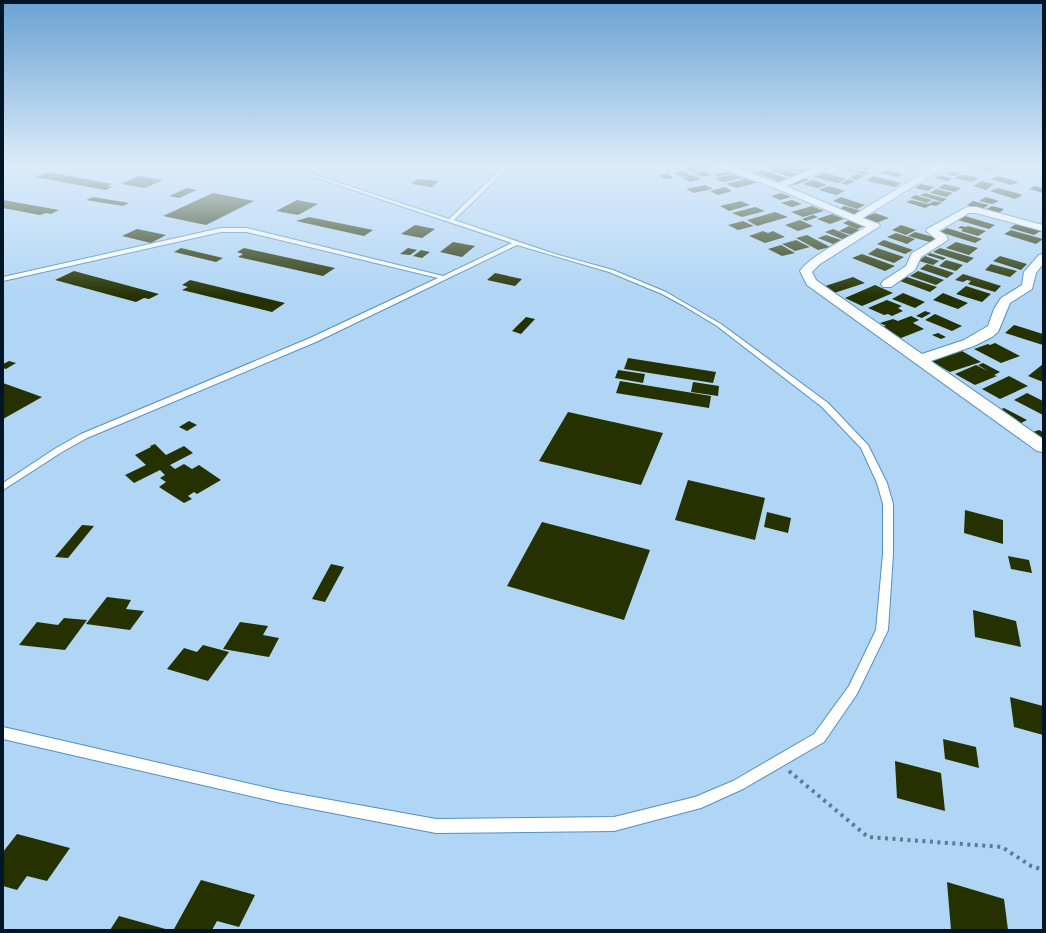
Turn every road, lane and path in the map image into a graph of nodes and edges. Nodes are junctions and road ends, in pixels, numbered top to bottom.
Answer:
1 (412, 209) edge
2 (463, 209) edge
3 (831, 209) edge
4 (872, 209) edge
5 (855, 219) junction
6 (450, 221) junction
7 (1043, 228) edge
8 (517, 243) junction
9 (1043, 257) edge
10 (1030, 272) junction
11 (1043, 275) edge
12 (444, 278) junction
13 (3, 279) edge
14 (887, 284) dead end
15 (919, 360) junction
16 (1043, 448) edge
17 (3, 487) edge
18 (3, 733) edge
19 (778, 761) junction
20 (1043, 870) edge

1 - 6 lane
2 - 6 lane
3 - 5 street
4 - 5 street
5 - 15 street
6 - 8 lane
7 - 14 street
8 - 12 lane
8 - 19 lane
9 - 10 street
10 - 11 street
10 - 15 street
12 - 13 lane
12 - 17 lane
15 - 16 street
18 - 19 lane
19 - 20 path

